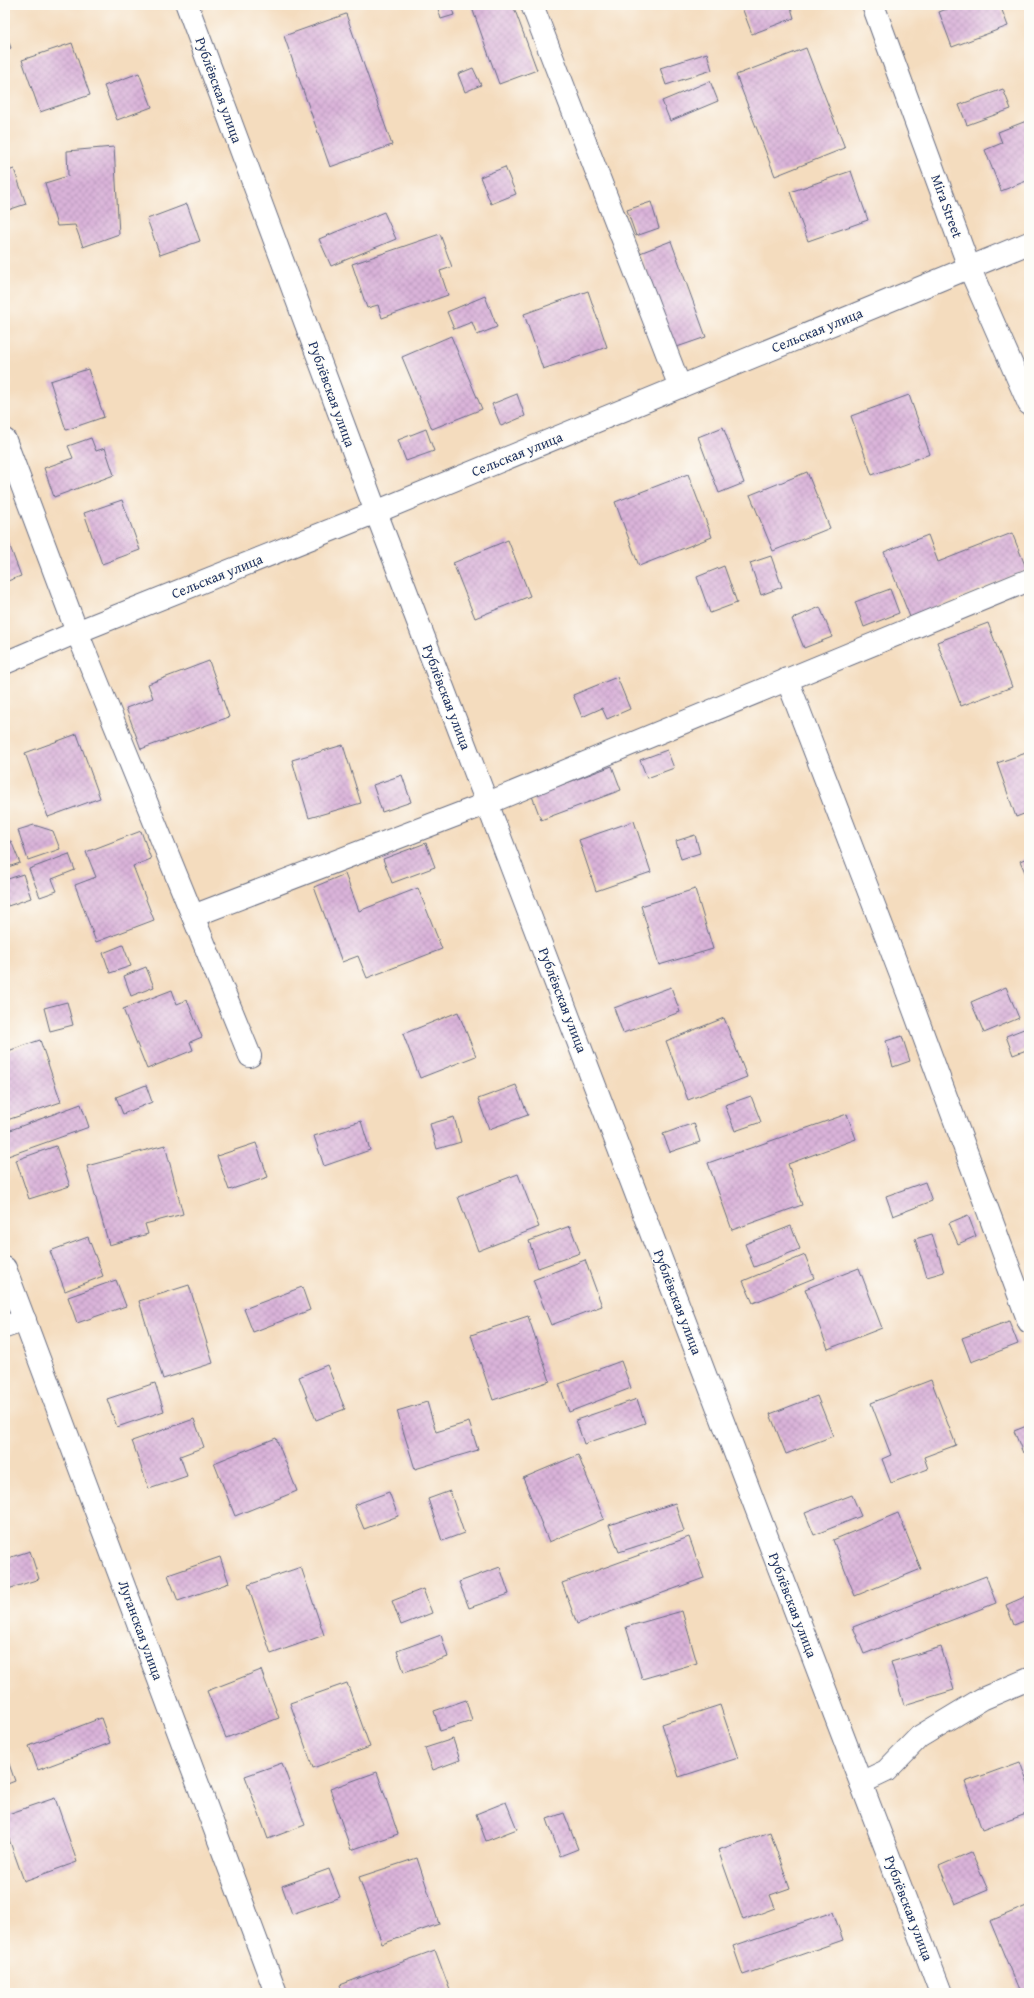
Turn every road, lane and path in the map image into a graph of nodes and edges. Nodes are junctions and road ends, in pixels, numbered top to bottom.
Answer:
1 (187, 5) edge
2 (532, 5) edge
3 (873, 5) edge
4 (1029, 243) edge
5 (969, 267) junction
6 (680, 387) junction
7 (1029, 404) edge
8 (5, 440) edge
9 (376, 512) junction
10 (1029, 580) edge
11 (77, 632) junction
12 (5, 663) edge
13 (787, 679) junction
14 (488, 803) junction
15 (193, 916) junction
16 (250, 1056) dead end
17 (5, 1268) edge
18 (1029, 1322) edge
19 (15, 1323) edge
20 (1029, 1679) edge
21 (861, 1783) junction
22 (276, 1993) edge
23 (941, 1993) edge

1 - 9 street, Рублёвская улица
2 - 6 street
3 - 5 street, Mira Street
4 - 5 street, Сельская улица
5 - 6 street, Сельская улица
5 - 7 street, Mira Street
6 - 9 street, Сельская улица
8 - 11 street
9 - 11 street, Сельская улица
9 - 14 street, Рублёвская улица
10 - 13 street
11 - 12 street, Сельская улица
11 - 15 street
13 - 14 street
13 - 18 street
14 - 15 street
14 - 21 street, Рублёвская улица
15 - 16 street
17 - 19 street, Луганская улица
19 - 22 street, Луганская улица
20 - 21 street
21 - 23 street, Рублёвская улица

